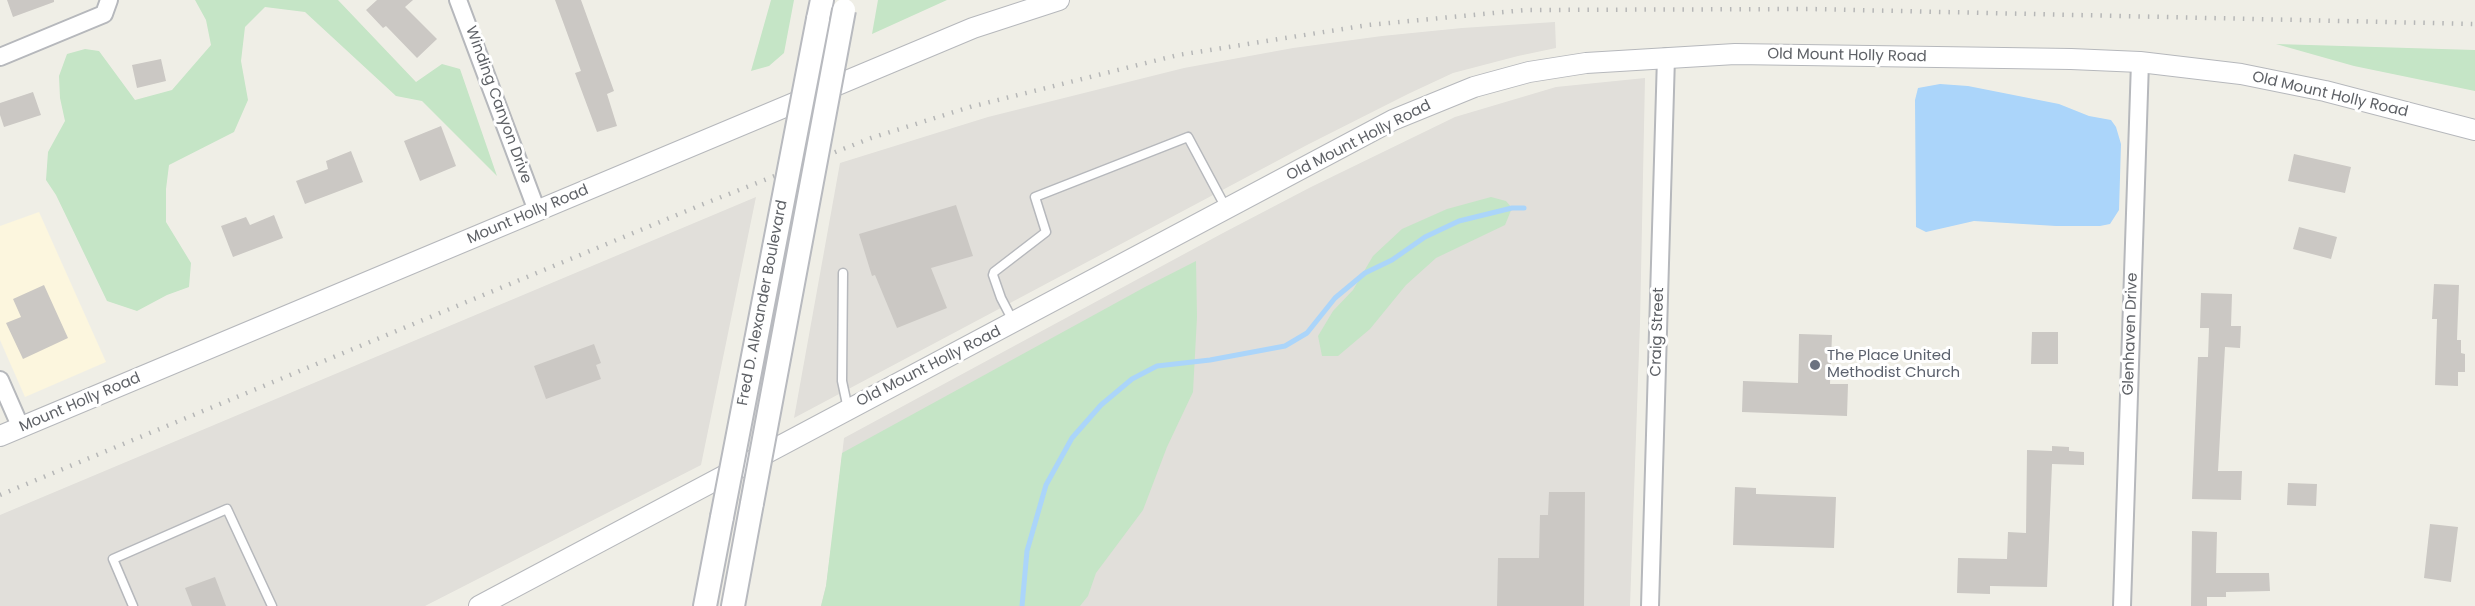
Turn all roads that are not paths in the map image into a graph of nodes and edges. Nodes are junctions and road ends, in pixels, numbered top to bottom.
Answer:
1 (458, 0) edge
2 (1059, 0) edge
3 (845, 5) edge
4 (106, 7) edge
5 (820, 10) edge
6 (0, 57) edge
7 (1666, 57) junction
8 (2140, 62) junction
9 (2475, 130) edge
10 (1227, 208) junction
11 (537, 211) junction
12 (843, 273) dead end
13 (1015, 323) junction
14 (0, 380) edge
15 (848, 410) junction
16 (21, 428) junction
17 (0, 436) edge
18 (1648, 605) edge
19 (133, 606) edge
20 (272, 606) edge
21 (479, 606) edge
22 (705, 606) edge
23 (733, 606) edge
24 (2121, 606) edge

1 - 11 street, Winding Canyon Drive
2 - 11 street, Mount Holly Road
3 - 23 main road, Fred D. Alexander Boulevard, bridge
4 - 6 street
5 - 22 main road, Fred D. Alexander Boulevard, bridge
7 - 8 street, Old Mount Holly Road
7 - 10 street, Old Mount Holly Road
7 - 18 street, Craig Street
8 - 9 street, Old Mount Holly Road
8 - 24 street, Glenhaven Drive
10 - 13 street, Old Mount Holly Road
10 - 13 lane
11 - 16 street, Mount Holly Road
12 - 15 lane
13 - 15 street, Old Mount Holly Road
14 - 16 street
15 - 21 street, Old Mount Holly Road
16 - 17 street, Mount Holly Road
19 - 20 lane

